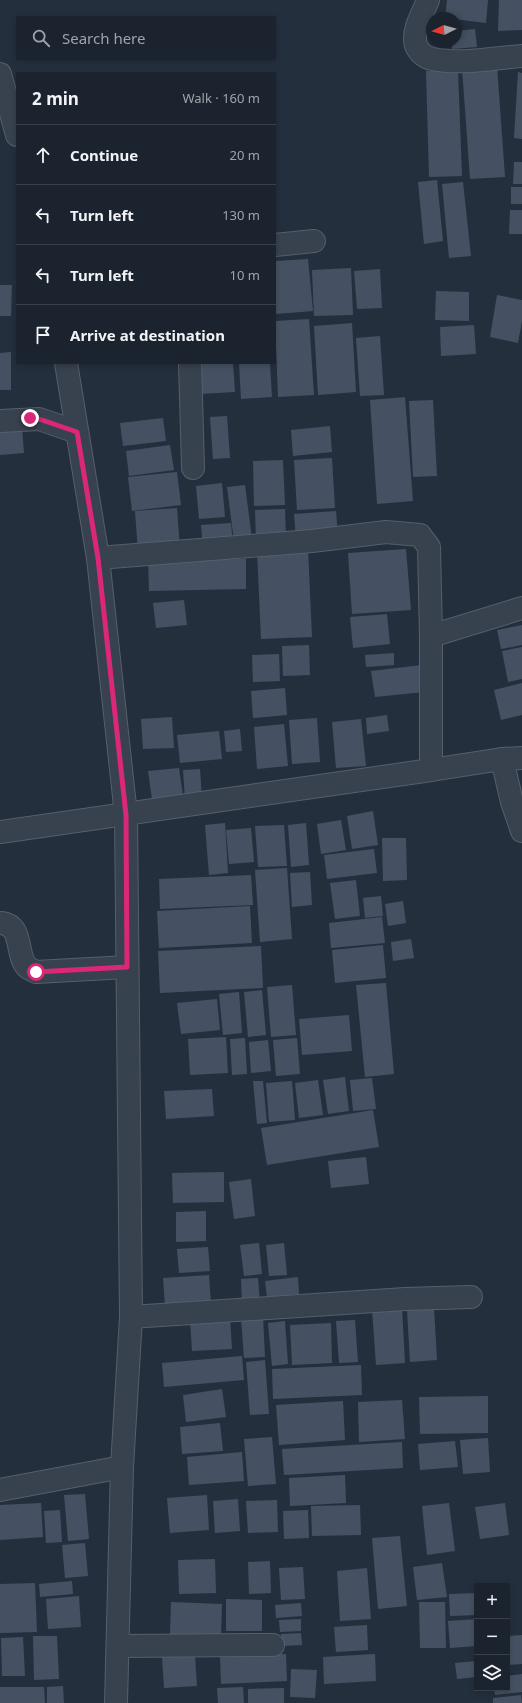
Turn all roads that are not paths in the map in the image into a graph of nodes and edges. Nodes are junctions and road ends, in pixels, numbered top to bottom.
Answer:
1 (428, 0) edge
2 (522, 56) edge
3 (0, 74) edge
4 (16, 131) edge
5 (314, 241) dead end
6 (276, 245) edge
7 (66, 364) edge
8 (190, 364) edge
9 (0, 421) edge
10 (77, 432) junction
11 (193, 468) dead end
12 (98, 558) junction
13 (522, 608) edge
14 (431, 636) junction
15 (512, 758) edge
16 (431, 770) junction
17 (126, 815) junction
18 (522, 831) edge
19 (0, 832) edge
20 (0, 923) edge
21 (127, 967) junction
22 (471, 1297) dead end
23 (131, 1317) junction
24 (122, 1467) junction
25 (0, 1490) edge
26 (273, 1645) dead end
27 (118, 1646) junction
28 (116, 1703) edge

1 - 2 street
3 - 4 street
5 - 6 street
7 - 10 street
8 - 11 street
9 - 10 street
10 - 12 street
12 - 14 street
12 - 17 street
13 - 14 street
14 - 16 street
15 - 16 street
15 - 18 street
16 - 17 street
17 - 19 street
17 - 21 street
20 - 21 street
21 - 23 street
22 - 23 street
23 - 24 street
24 - 25 street
24 - 27 street
26 - 27 street
27 - 28 street

